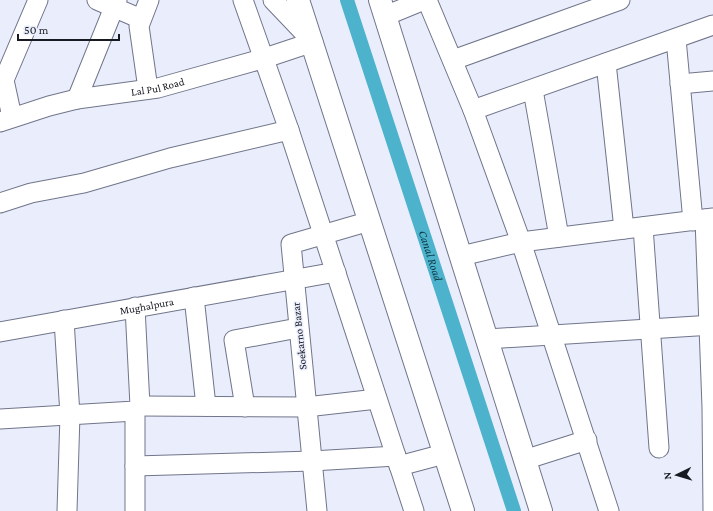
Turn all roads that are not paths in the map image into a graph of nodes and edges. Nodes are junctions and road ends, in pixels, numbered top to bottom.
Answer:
1 (38, 0) edge
2 (149, 0) edge
3 (243, 0) edge
4 (273, 0) edge
5 (298, 0) edge
6 (424, 0) edge
7 (427, 0) edge
8 (620, 0) edge
9 (110, 2) edge
10 (383, 8) edge
11 (141, 19) junction
12 (713, 25) edge
13 (676, 39) junction
14 (313, 42) junction
15 (262, 59) junction
16 (453, 60) junction
17 (606, 63) junction
18 (713, 81) edge
19 (680, 84) junction
20 (148, 89) junction
21 (533, 90) junction
22 (77, 99) junction
23 (473, 110) junction
24 (6, 120) edge
25 (289, 130) junction
26 (0, 202) edge
27 (704, 219) edge
28 (370, 221) junction
29 (643, 227) junction
30 (624, 229) junction
31 (324, 235) junction
32 (559, 237) junction
33 (521, 242) junction
34 (461, 256) junction
35 (336, 272) junction
36 (294, 280) junction
37 (194, 297) junction
38 (135, 307) junction
39 (64, 320) junction
40 (711, 325) edge
41 (298, 328) junction
42 (650, 330) junction
43 (0, 332) edge
44 (550, 334) junction
45 (487, 339) junction
46 (377, 399) junction
47 (206, 406) junction
48 (244, 406) junction
49 (306, 407) junction
50 (138, 408) junction
51 (70, 415) junction
52 (0, 419) edge
53 (587, 440) junction
54 (658, 448) dead end
55 (713, 451) edge
56 (444, 454) junction
57 (524, 460) junction
58 (312, 461) junction
59 (397, 461) junction
60 (135, 466) junction
61 (67, 511) edge
62 (135, 511) edge
63 (317, 511) edge
64 (414, 511) edge
65 (463, 511) edge
66 (541, 511) edge
67 (609, 511) edge
68 (713, 511) edge

1 - 24 street
2 - 11 street
3 - 15 street
4 - 14 street
5 - 14 highway
6 - 10 street
7 - 16 street
8 - 16 street
9 - 11 street
9 - 22 street
10 - 34 highway
11 - 20 street
12 - 13 street
13 - 17 street
13 - 19 street
14 - 15 street, Lal Pul Road
14 - 28 highway
15 - 20 street, Lal Pul Road
15 - 25 street
16 - 23 street
17 - 21 street
17 - 30 street
18 - 19 street
19 - 27 street
20 - 22 street, Lal Pul Road
21 - 23 street
21 - 32 street
22 - 24 street, Lal Pul Road
23 - 33 street
25 - 26 street
25 - 31 street
27 - 29 street
27 - 40 street
28 - 31 street, Soekarno Bazar
28 - 56 highway
29 - 30 street
29 - 42 street
30 - 32 street
31 - 35 street
31 - 36 street, Soekarno Bazar
32 - 33 street
33 - 34 street
33 - 44 street
34 - 45 highway
35 - 36 street, Mughalpura
35 - 46 street
36 - 37 street, Mughalpura
36 - 41 street, Soekarno Bazar
37 - 38 street, Mughalpura
37 - 47 street
38 - 39 street, Mughalpura
38 - 50 street
39 - 43 street, Mughalpura
39 - 51 street
40 - 42 street
40 - 55 street
41 - 48 street
41 - 49 street, Soekarno Bazar
42 - 44 street
42 - 54 street
44 - 45 street
44 - 53 street
45 - 57 highway
46 - 49 street
46 - 59 street
47 - 48 street
47 - 50 street
48 - 49 street
49 - 58 street, Soekarno Bazar
50 - 51 street
50 - 60 street
51 - 52 street
51 - 61 street
53 - 57 street
53 - 67 street
55 - 68 street
56 - 59 street
56 - 65 highway
57 - 66 highway
58 - 59 street
58 - 60 street
58 - 63 street, Soekarno Bazar
59 - 64 street
60 - 62 street

